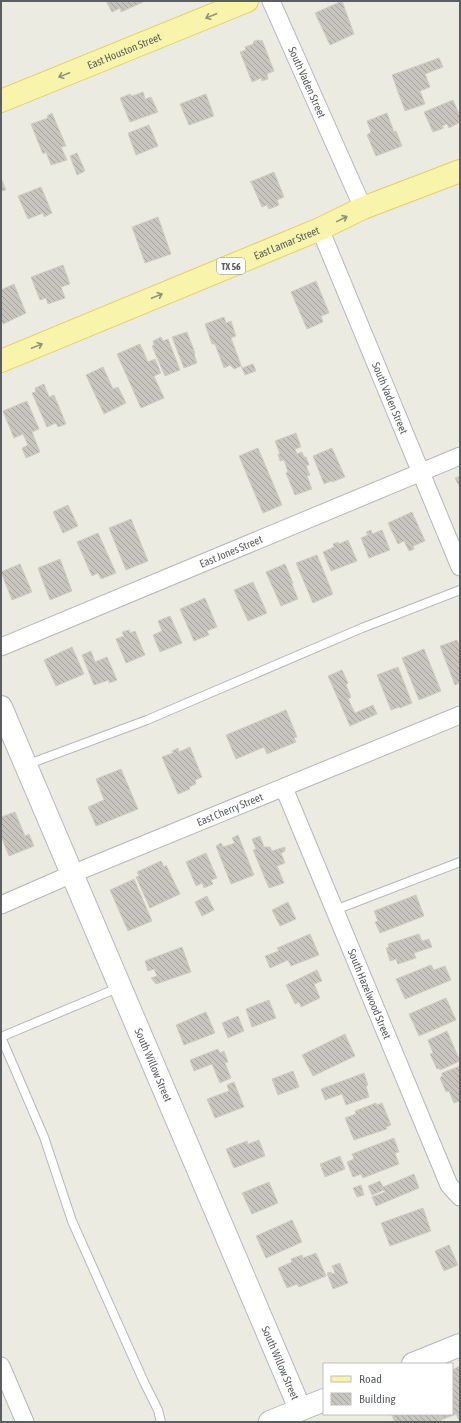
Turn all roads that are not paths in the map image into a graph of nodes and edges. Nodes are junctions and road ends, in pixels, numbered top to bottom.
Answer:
1 (247, 1) edge
2 (271, 1) edge
3 (1, 100) edge
4 (460, 171) edge
5 (363, 208) junction
6 (320, 230) junction
7 (1, 361) edge
8 (460, 456) edge
9 (421, 473) junction
10 (460, 566) edge
11 (460, 590) edge
12 (1, 647) edge
13 (1, 707) edge
14 (460, 715) edge
15 (26, 765) junction
16 (284, 788) junction
17 (460, 862) edge
18 (72, 874) junction
19 (1, 905) edge
20 (335, 910) junction
21 (120, 987) junction
22 (1, 1037) edge
23 (460, 1197) edge
24 (460, 1345) edge
25 (415, 1363) edge
26 (1, 1366) edge
27 (323, 1401) edge
28 (303, 1416) edge
29 (25, 1422) edge
30 (161, 1422) edge
31 (270, 1422) edge

1 -> 3 main road, East Houston Street
2 - 5 street, South Vaden Street
4 - 5 main road, East Lamar Street / TX 56
6 -> 5 main road, East Lamar Street / TX 56
7 -> 6 main road, East Lamar Street / TX 56
6 - 9 street, South Vaden Street
8 - 9 street, East Jones Street
9 - 10 street, South Vaden Street
9 - 12 street, East Jones Street
11 - 15 lane
13 - 15 street, South Willow Street
14 - 16 street, East Cherry Street
15 - 18 street, South Willow Street
16 - 18 street, East Cherry Street
16 - 20 street, South Hazelwood Street
17 - 20 lane
18 - 19 street, East Cherry Street
18 - 21 street, South Willow Street
20 - 23 street, South Hazelwood Street
21 - 22 lane
21 - 28 street, South Willow Street
22 - 30 lane
24 - 25 street
26 - 29 street
27 - 28 street
28 - 31 street

